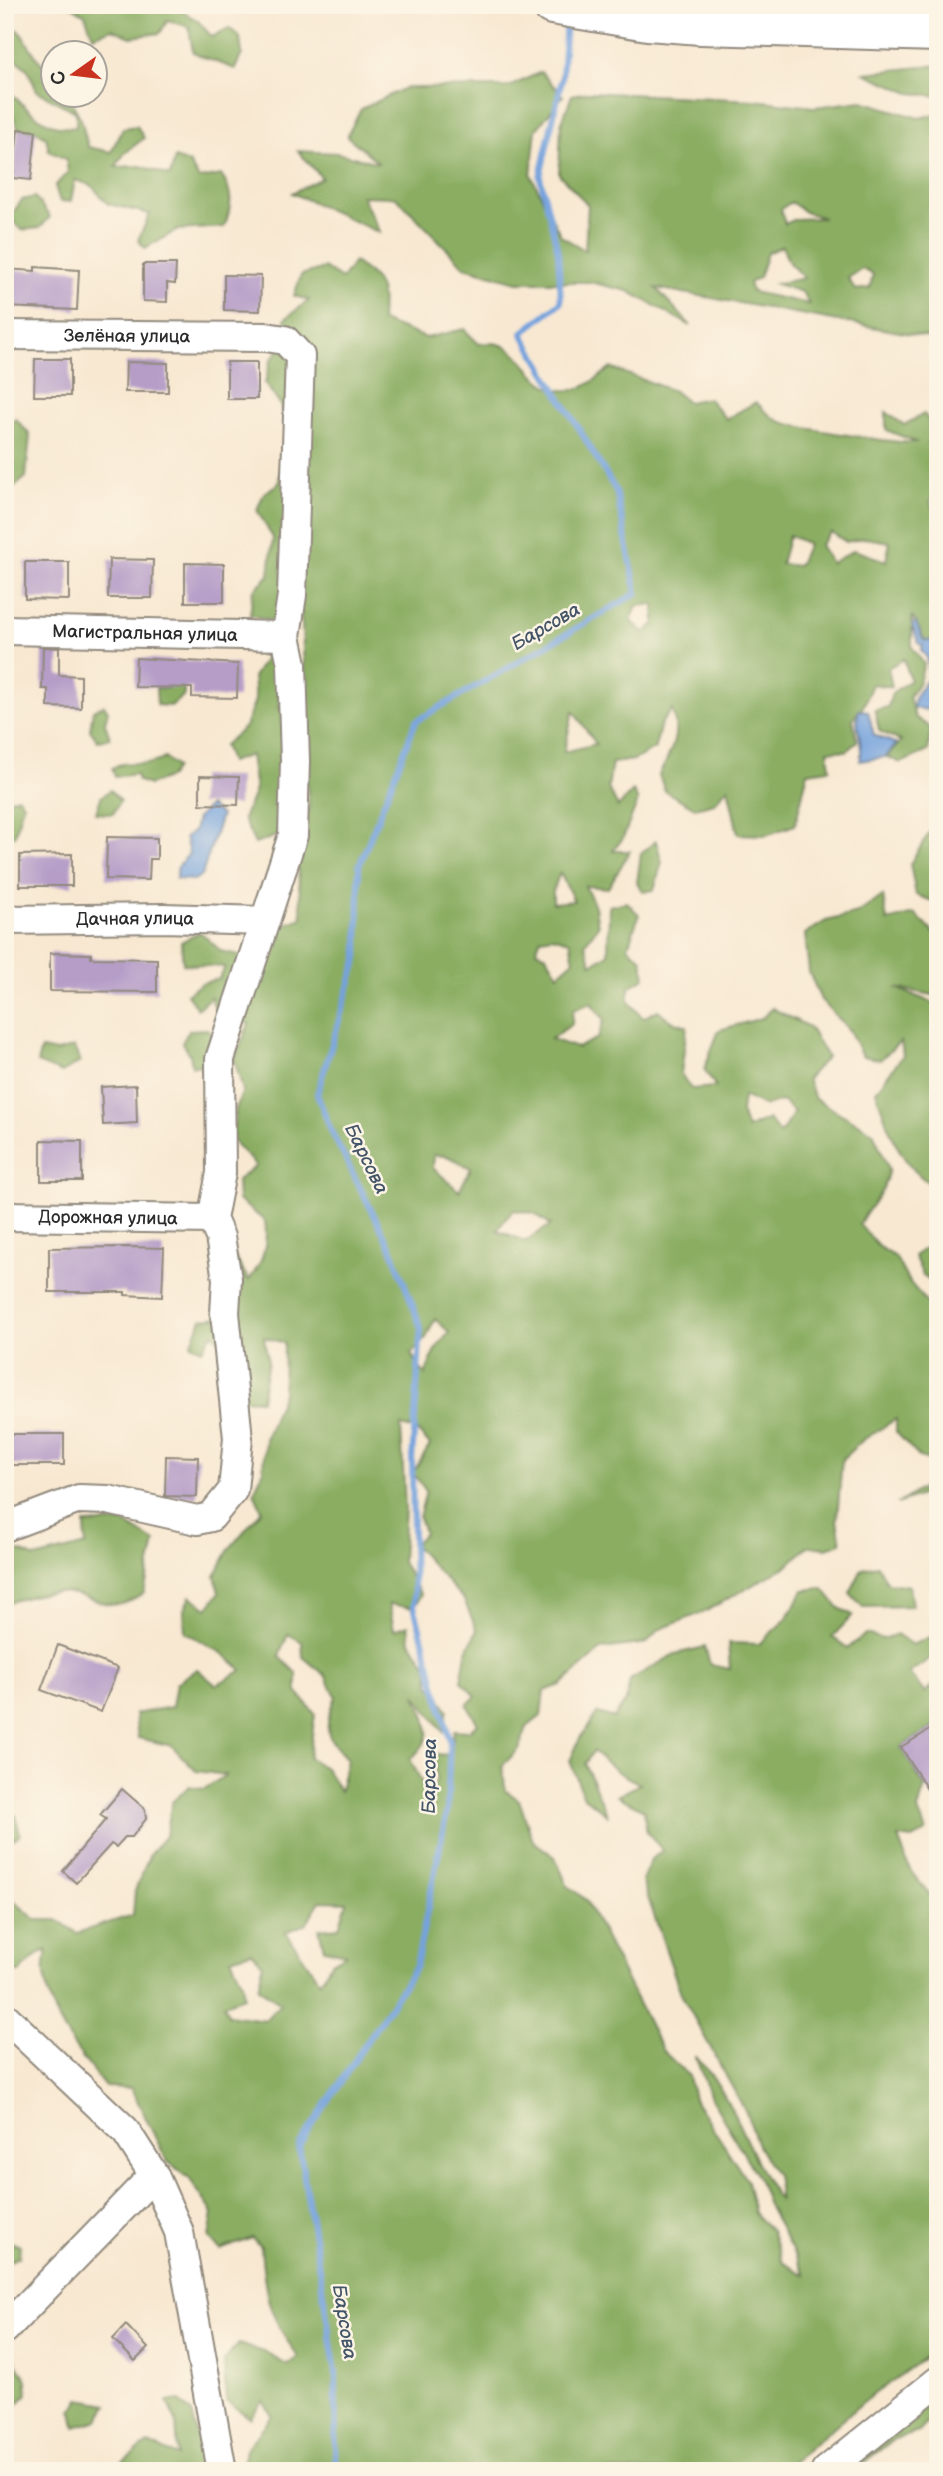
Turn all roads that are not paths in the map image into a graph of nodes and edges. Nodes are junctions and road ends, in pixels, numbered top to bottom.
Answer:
1 (552, 5) edge
2 (938, 32) edge
3 (5, 335) edge
4 (5, 630) edge
5 (286, 636) junction
6 (5, 920) edge
7 (264, 921) junction
8 (5, 1216) edge
9 (212, 1219) junction
10 (5, 1527) edge
11 (5, 2017) edge
12 (154, 2175) junction
13 (5, 2329) edge
14 (938, 2381) edge
15 (222, 2471) edge
16 (826, 2471) edge

1 - 2 highway
3 - 5 street, Зелёная улица
4 - 5 street, Магистральная улица
5 - 7 street, Зелёная улица
6 - 7 street, Дачная улица
7 - 9 street, Зелёная улица
8 - 9 street, Дорожная улица
9 - 10 street
11 - 12 street
12 - 13 street
12 - 15 street
14 - 16 street

